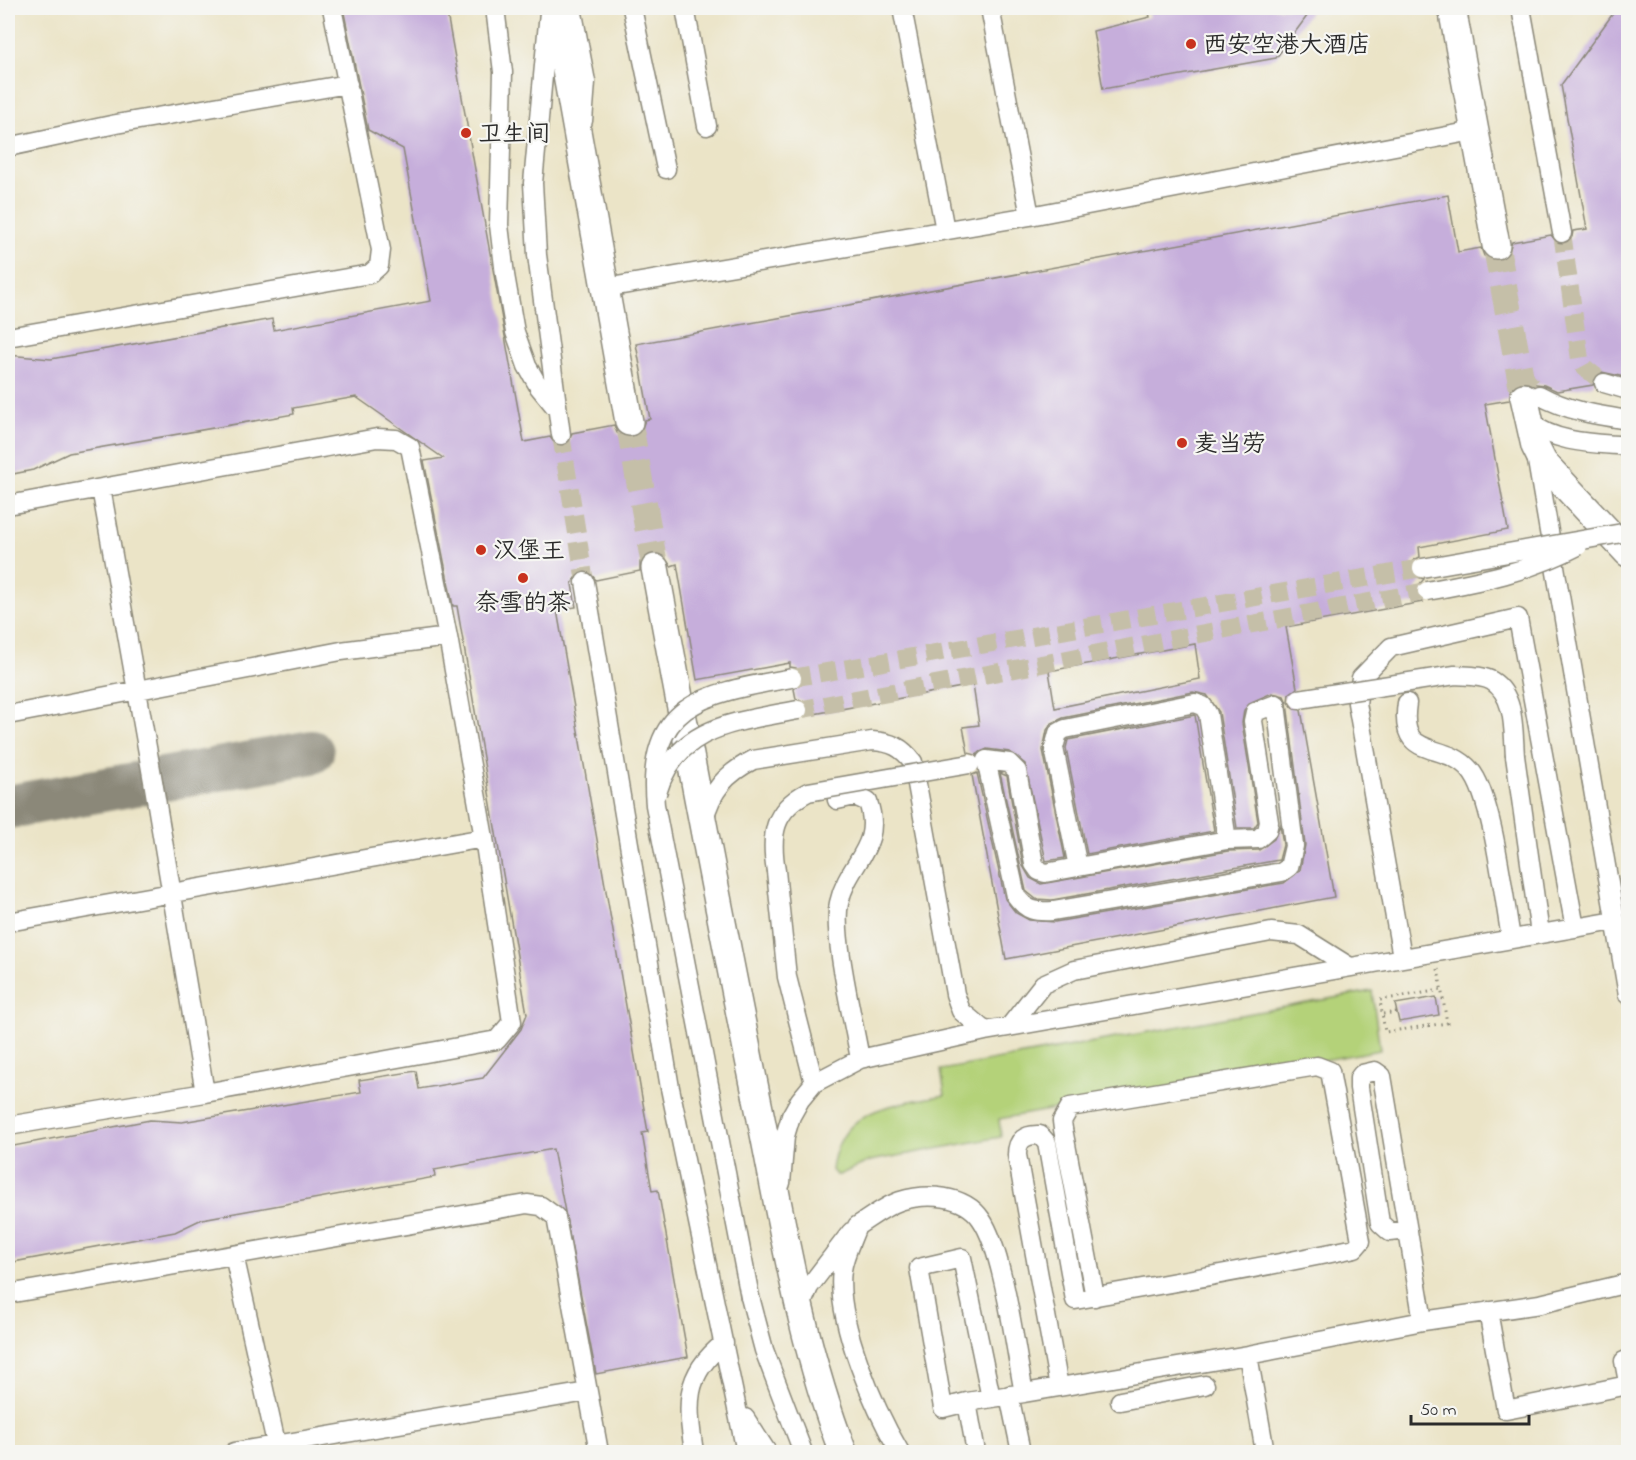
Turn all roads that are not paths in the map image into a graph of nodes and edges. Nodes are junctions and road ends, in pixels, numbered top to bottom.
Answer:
1 (332, 8) edge
2 (495, 8) edge
3 (549, 8) edge
4 (555, 8) edge
5 (572, 8) edge
6 (632, 8) edge
7 (685, 8) edge
8 (902, 8) edge
9 (990, 8) edge
10 (1452, 8) edge
11 (1521, 8) edge
12 (348, 84) junction
13 (707, 126) dead end
14 (1473, 131) junction
15 (8, 147) edge
16 (581, 154) junction
17 (666, 169) dead end
18 (1030, 216) junction
19 (945, 230) junction
20 (1562, 233) tunnel mouth
21 (1496, 245) tunnel mouth
22 (605, 288) junction
23 (8, 337) edge
24 (1604, 383) tunnel mouth
25 (1629, 390) edge
26 (557, 409) junction
27 (1532, 415) junction
28 (1625, 419) edge
29 (629, 422) tunnel mouth
30 (561, 435) tunnel mouth
31 (1629, 446) edge
32 (101, 488) junction
33 (8, 505) edge
34 (1629, 532) edge
35 (1593, 538) junction
36 (1629, 553) edge
37 (654, 568) tunnel mouth
38 (1422, 568) tunnel mouth
39 (585, 582) tunnel mouth
40 (1426, 591) tunnel mouth
41 (448, 637) junction
42 (792, 678) tunnel mouth
43 (137, 691) junction
44 (1299, 699) dead end
45 (1407, 703) dead end
46 (798, 710) tunnel mouth
47 (8, 715) edge
48 (978, 762) junction
49 (837, 800) dead end
50 (655, 805) junction
51 (703, 831) junction
52 (484, 838) junction
53 (1227, 840) junction
54 (1078, 867) junction
55 (172, 892) junction
56 (1615, 921) junction
57 (8, 922) edge
58 (1575, 928) junction
59 (1540, 934) junction
60 (1511, 938) junction
61 (1402, 957) junction
62 (1350, 967) junction
63 (1629, 995) edge
64 (1009, 1027) junction
65 (985, 1031) junction
66 (860, 1059) junction
67 (814, 1083) junction
68 (205, 1093) junction
69 (8, 1126) edge
70 (780, 1212) junction
71 (856, 1226) junction
72 (1408, 1230) junction
73 (234, 1255) junction
74 (1629, 1283) edge
75 (8, 1294) edge
76 (1095, 1297) junction
77 (1075, 1300) junction
78 (1046, 1308) junction
79 (800, 1309) junction
80 (1488, 1311) junction
81 (1423, 1321) junction
82 (724, 1342) junction
83 (1248, 1355) junction
84 (1629, 1360) edge
85 (1629, 1383) edge
86 (1204, 1385) dead end
87 (1059, 1386) junction
88 (587, 1392) junction
89 (1016, 1394) junction
90 (991, 1398) junction
91 (1120, 1401) dead end
92 (737, 1402) junction
93 (967, 1402) junction
94 (277, 1449) edge
95 (234, 1452) edge
96 (599, 1452) edge
97 (694, 1452) edge
98 (746, 1452) edge
99 (767, 1452) edge
100 (803, 1452) edge
101 (843, 1452) edge
102 (900, 1452) edge
103 (976, 1452) edge
104 (1021, 1452) edge
105 (1265, 1452) edge

1 - 12 street
2 - 26 street
3 - 26 street
4 - 16 highway
5 - 16 street
6 - 17 street
7 - 13 street
8 - 19 street
9 - 18 street
10 - 14 highway
11 - 20 street
12 - 15 street
12 - 23 street
14 - 18 street
14 - 21 highway
16 - 22 highway
18 - 19 street
19 - 22 street
22 - 29 highway
24 - 25 street
26 - 30 street
27 - 28 street
27 - 31 street
27 - 36 highway
27 - 56 street
32 - 33 street
32 - 41 street
32 - 43 street
34 - 35 street, bridge
35 - 38 street, bridge
35 - 40 street, bridge
37 - 51 highway
39 - 82 street
41 - 43 street
41 - 52 street
42 - 50 street, bridge
43 - 47 street
43 - 55 street
44 - 59 street, bridge
45 - 60 street
46 - 50 street, bridge
48 - 53 street
48 - 54 street
48 - 67 street, bridge
49 - 66 street
50 - 100 street, bridge
51 - 65 street
51 - 70 highway
52 - 55 street
52 - 68 street
53 - 54 street
53 - 54 street
55 - 57 street
55 - 68 street
56 - 58 street
56 - 63 street
58 - 59 street
58 - 61 street
59 - 60 street
60 - 61 street
61 - 62 street
62 - 64 street
62 - 64 street
64 - 65 street
65 - 66 street
66 - 67 street
67 - 70 street
68 - 69 street
70 - 79 highway
71 - 79 street
71 - 89 street
71 - 102 street
72 - 72 street
72 - 81 street
73 - 75 street
73 - 88 street
73 - 94 street
74 - 80 street
76 - 76 street
76 - 77 street
77 - 78 street
77 - 78 street
78 - 87 street
79 - 101 highway
80 - 81 street
80 - 85 street
81 - 83 street
82 - 92 street
82 - 97 street
83 - 87 street
83 - 105 street
84 - 85 street
86 - 91 street
87 - 89 street
88 - 94 street
88 - 96 street
89 - 90 street
89 - 104 street
90 - 93 street
90 - 93 street
92 - 98 street
92 - 99 street
93 - 103 street
94 - 95 street

